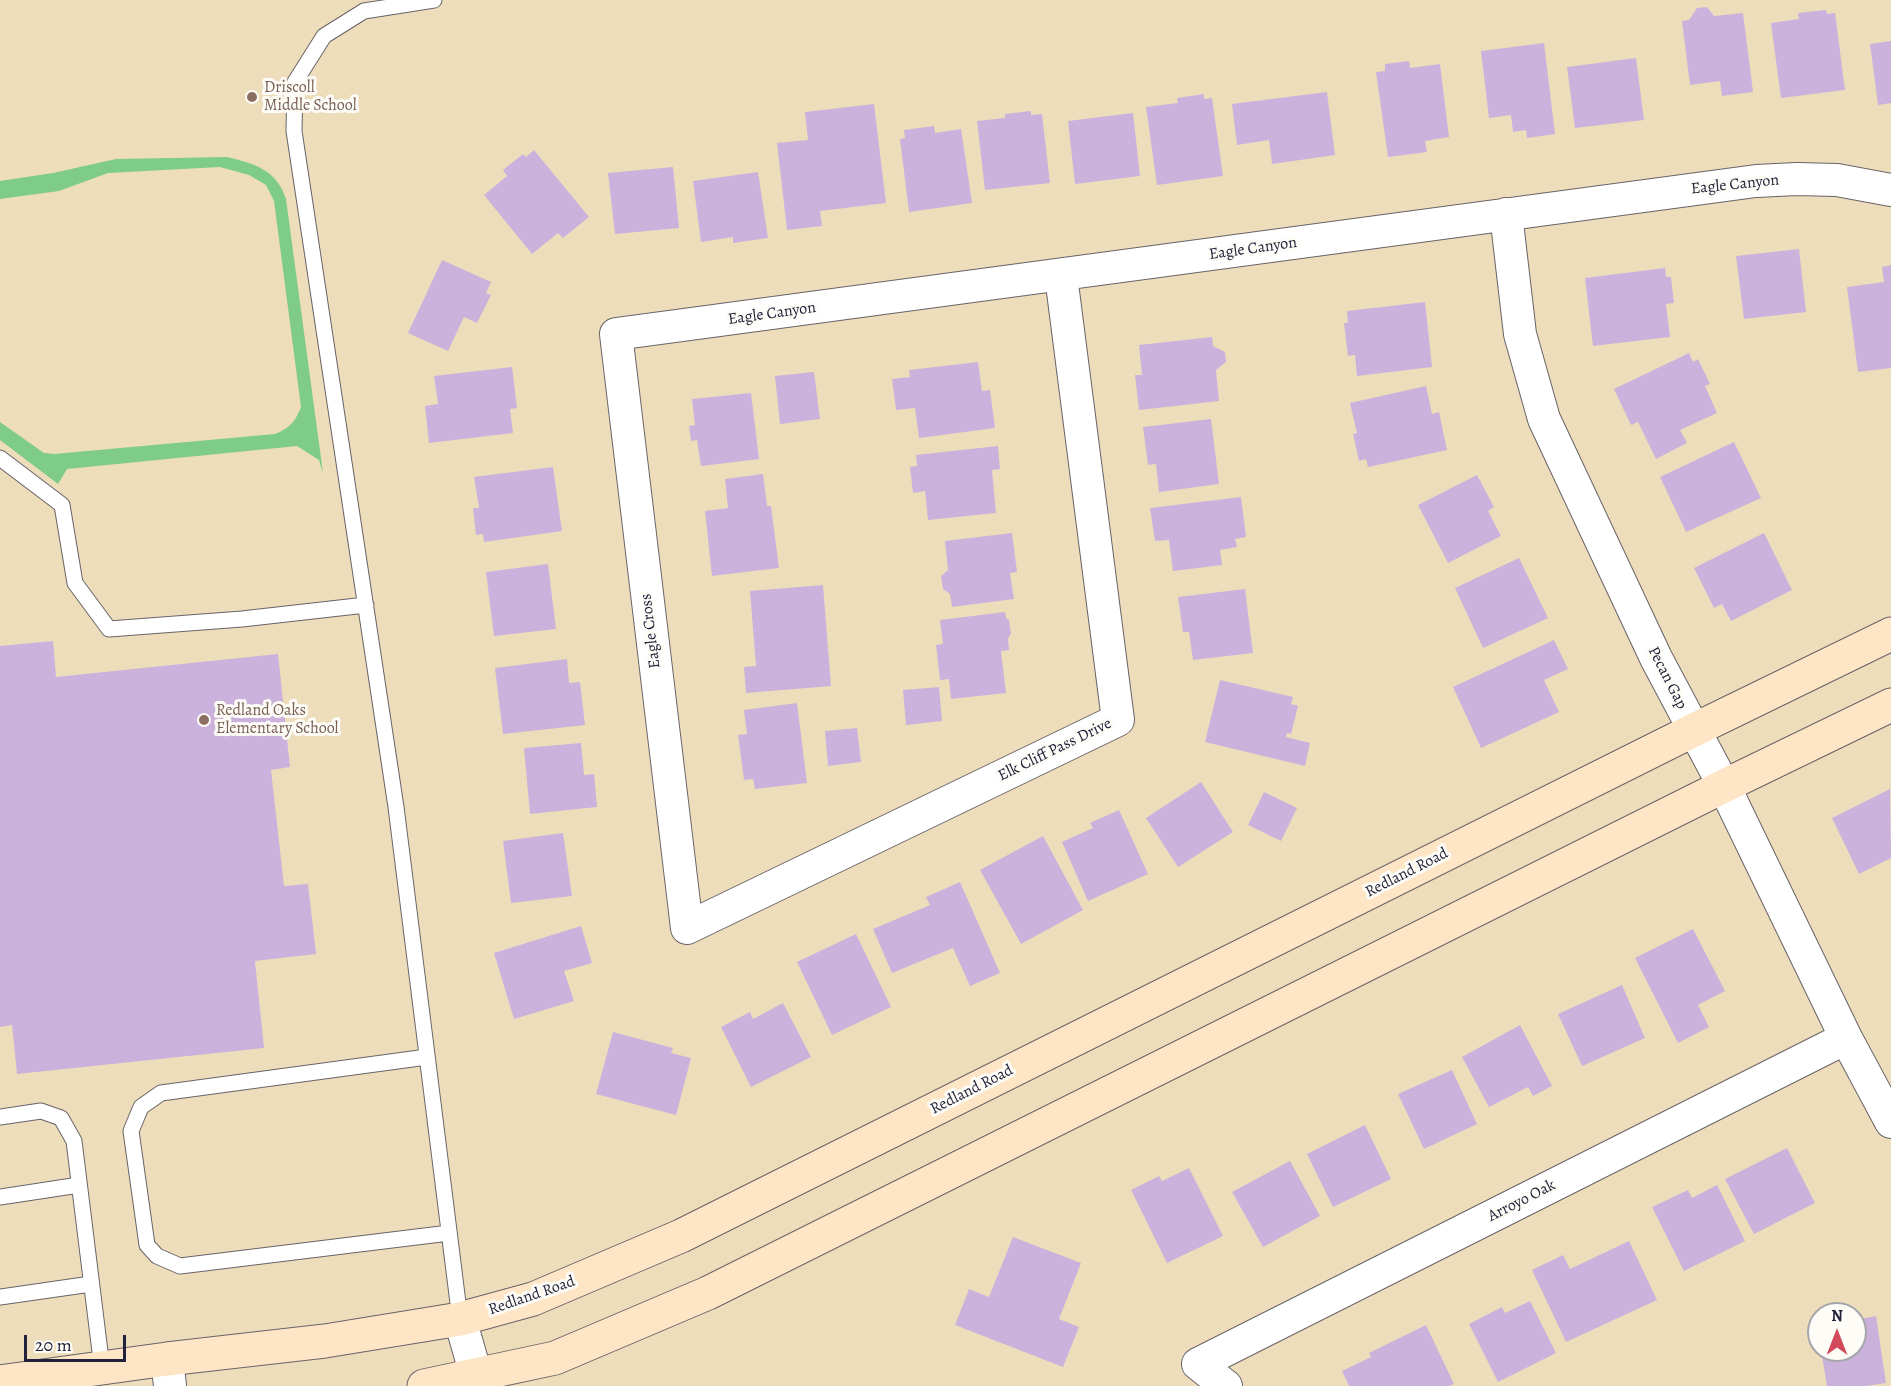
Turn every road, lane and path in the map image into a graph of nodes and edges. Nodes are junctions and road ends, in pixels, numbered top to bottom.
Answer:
1 (434, 0) edge
2 (1891, 190) edge
3 (1506, 214) junction
4 (1061, 276) junction
5 (616, 334) joint
6 (0, 458) edge
7 (366, 604) junction
8 (1891, 634) edge
9 (1891, 705) edge
10 (1694, 730) junction
11 (1724, 786) junction
12 (687, 928) joint
13 (1846, 1038) junction
14 (428, 1057) junction
15 (0, 1118) edge
16 (1891, 1122) edge
17 (79, 1185) junction
18 (0, 1197) edge
19 (449, 1233) junction
20 (91, 1284) junction
21 (0, 1297) edge
22 (460, 1319) junction
23 (102, 1368) junction
24 (169, 1373) edge
25 (476, 1375) junction
26 (0, 1382) edge
27 (424, 1386) edge
28 (1227, 1386) edge

1 - 7 lane
2 - 3 street, Eagle Canyon
3 - 4 street, Eagle Canyon
3 - 10 street, Pecan Gap
4 - 5 street, Eagle Canyon
4 - 12 street, Elk Cliff Pass Drive
5 - 12 street, Eagle Cross
6 - 7 lane
7 - 14 lane
8 - 10 main road, Redland Road
9 - 11 main road
10 - 11 street, Pecan Gap
10 - 22 main road, Redland Road
11 - 13 street, Pecan Gap
11 - 25 main road
13 - 16 street, Pecan Gap
13 - 28 street, Arroyo Oak
14 - 19 lane
14 - 19 lane
15 - 17 lane
17 - 18 lane
17 - 20 lane
19 - 22 lane
20 - 21 lane
20 - 23 lane
22 - 24 main road, Redland Road
22 - 25 street
23 - 24 main road, Redland Road
23 - 26 main road, Redland Road
25 - 27 main road

